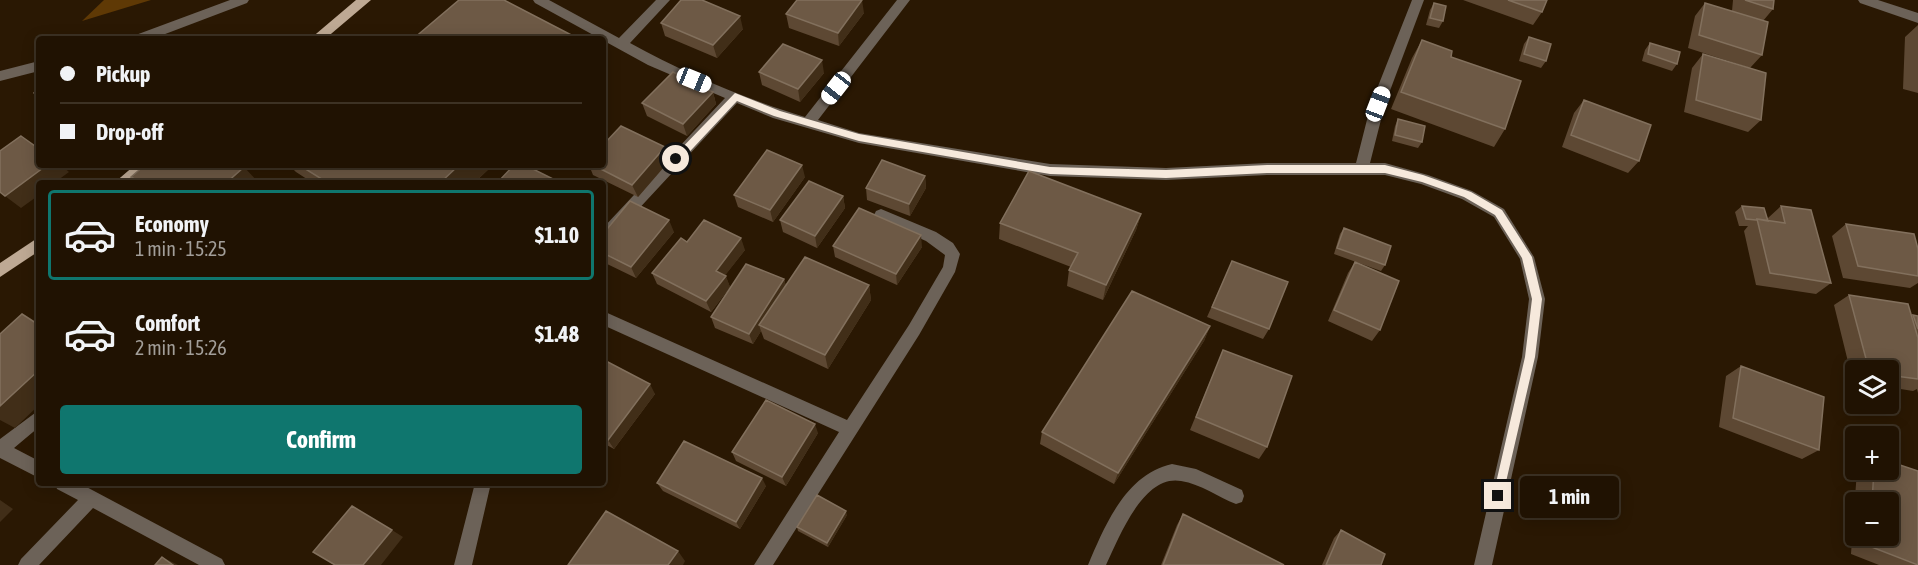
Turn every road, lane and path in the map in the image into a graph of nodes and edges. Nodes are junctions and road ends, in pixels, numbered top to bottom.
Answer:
1 (243, 0) edge
2 (365, 0) edge
3 (538, 0) edge
4 (664, 0) edge
5 (904, 0) edge
6 (1418, 0) edge
7 (1864, 0) edge
8 (1918, 18) edge
9 (146, 36) edge
10 (320, 36) edge
11 (604, 36) edge
12 (606, 37) edge
13 (620, 45) junction
14 (36, 67) edge
15 (0, 76) edge
16 (735, 96) junction
17 (808, 123) junction
18 (141, 168) edge
19 (1362, 168) junction
20 (125, 180) edge
21 (880, 215) edge
22 (606, 235) edge
23 (36, 245) edge
24 (0, 272) edge
25 (606, 319) edge
26 (36, 419) edge
27 (850, 429) junction
28 (0, 449) edge
29 (36, 468) edge
30 (69, 486) edge
31 (482, 486) edge
32 (1236, 496) dead end
33 (91, 498) junction
34 (27, 565) edge
35 (216, 565) edge
36 (463, 565) edge
37 (763, 565) edge
38 (1097, 565) edge
39 (1483, 565) edge

1 - 9 street
2 - 10 main road
3 - 11 street
4 - 13 street
5 - 17 street
6 - 19 street
7 - 8 street
12 - 13 street
13 - 16 street
14 - 15 street
16 - 17 street
16 - 22 street
17 - 19 street
18 - 20 main road
19 - 39 street
21 - 27 street
23 - 24 main road
25 - 27 street
26 - 28 street
27 - 37 street
28 - 29 street
30 - 33 street
31 - 36 street
32 - 38 street
33 - 34 street
33 - 35 street

